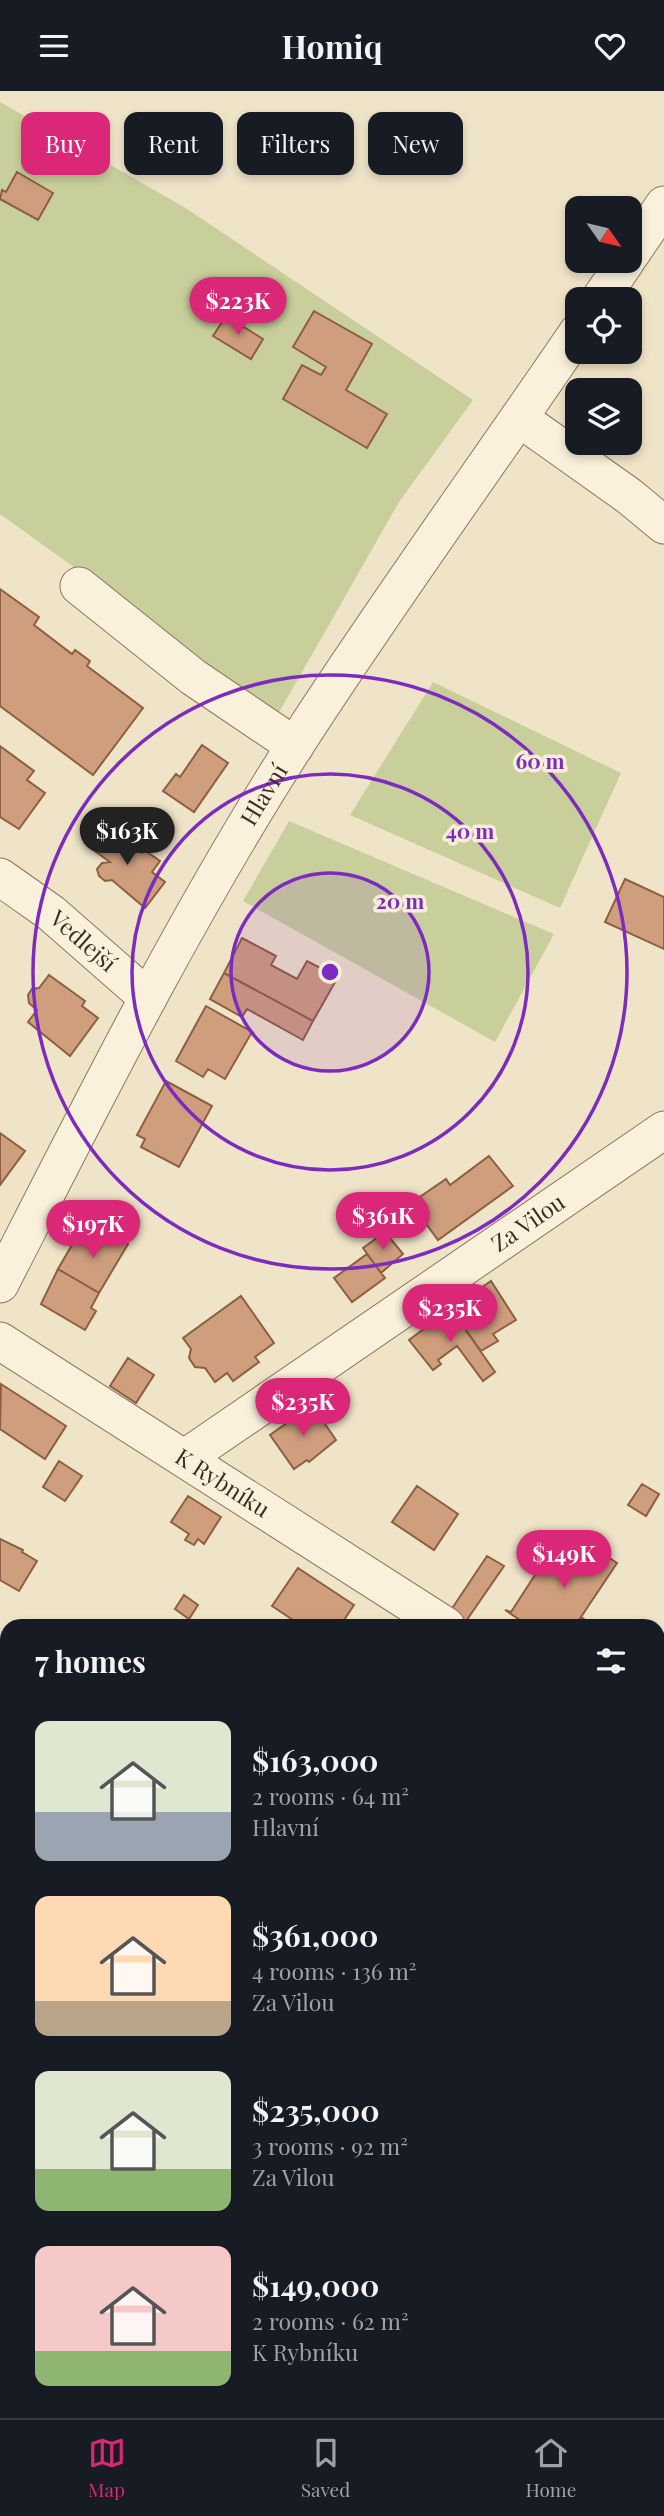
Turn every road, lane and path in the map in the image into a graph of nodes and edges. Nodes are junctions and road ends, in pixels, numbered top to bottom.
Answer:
1 (664, 205) edge
2 (642, 237) edge
3 (565, 351) edge
4 (519, 418) junction
5 (664, 525) edge
6 (79, 586) dead end
7 (295, 745) junction
8 (5, 893) edge
9 (148, 998) junction
10 (664, 1131) edge
11 (1, 1282) edge
12 (0, 1341) edge
13 (185, 1458) junction
14 (435, 1619) edge

1 - 2 street
3 - 4 street, Hlavní
4 - 5 street
4 - 7 street, Hlavní
6 - 7 street
7 - 9 street, Hlavní
8 - 9 street, Vedlejší
9 - 11 street, Hlavní
10 - 13 street, Za Vilou
12 - 13 street, K Rybníku
13 - 14 street, K Rybníku

